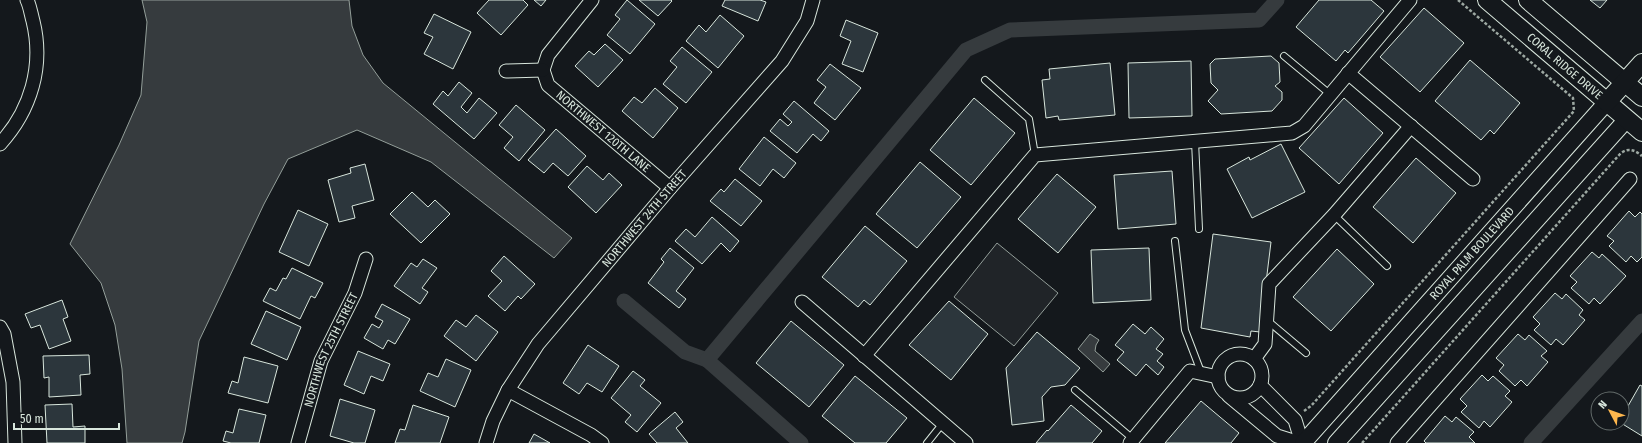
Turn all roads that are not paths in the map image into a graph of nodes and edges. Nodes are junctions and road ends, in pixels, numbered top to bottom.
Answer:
1 (27, 0) edge
2 (592, 0) edge
3 (813, 0) edge
4 (1410, 0) edge
5 (1487, 0) edge
6 (1528, 0) edge
7 (1284, 56) dead end
8 (1642, 63) edge
9 (543, 70) junction
10 (506, 71) dead end
11 (1348, 73) junction
12 (985, 80) dead end
13 (1625, 82) junction
14 (1331, 94) junction
15 (1642, 97) edge
16 (1607, 102) junction
17 (1642, 102) edge
18 (1626, 119) junction
19 (1411, 126) junction
20 (1642, 132) edge
21 (1195, 141) junction
22 (0, 144) edge
23 (1035, 155) junction
24 (1473, 179) dead end
25 (1630, 179) dead end
26 (670, 188) junction
27 (1334, 216) junction
28 (1199, 229) dead end
29 (1175, 241) dead end
30 (366, 259) dead end
31 (1387, 266) dead end
32 (802, 302) dead end
33 (1266, 319) junction
34 (0, 327) edge
35 (1306, 353) dead end
36 (864, 356) junction
37 (1254, 359) junction
38 (1201, 373) junction
39 (1218, 377) junction
40 (1260, 385) junction
41 (508, 390) junction
42 (1075, 390) dead end
43 (1226, 393) junction
44 (943, 423) junction
45 (1131, 441) edge
46 (15, 443) edge
47 (298, 443) edge
48 (486, 443) edge
49 (602, 443) edge
50 (927, 443) edge
51 (966, 443) edge
52 (1301, 443) edge
53 (1336, 443) edge
54 (1397, 443) edge

1 - 22 street
2 - 9 street
3 - 26 street, NORTHWEST 24TH STREET
4 - 11 street
5 - 16 main road, CORAL RIDGE DRIVE
6 - 13 main road
7 - 14 lane
8 - 13 main road, ROYAL PALM BOULEVARD
9 - 10 street
9 - 26 street, NORTHWEST 120TH LANE
11 - 14 street
11 - 19 street
12 - 23 lane
13 - 15 main road
13 - 16 main road, ROYAL PALM BOULEVARD
14 - 21 street
16 - 18 main road, CORAL RIDGE DRIVE
16 - 52 street, ROYAL PALM BOULEVARD
17 - 18 main road
18 - 20 main road, CORAL RIDGE DRIVE
18 - 53 street
19 - 24 street
19 - 27 street
21 - 23 street
21 - 28 lane
23 - 36 street
25 - 54 street
26 - 41 street, NORTHWEST 24TH STREET
27 - 31 lane
27 - 33 street
29 - 38 lane
30 - 47 street, NORTHWEST 25TH STREET
32 - 36 street
33 - 35 lane
33 - 37 street
34 - 46 street
36 - 44 street
37 - 39 street
37 - 40 street
38 - 39 street
38 - 45 street
39 - 43 street
40 - 43 street
40 - 52 street
41 - 48 street, NORTHWEST 24TH STREET
41 - 49 street
42 - 45 lane
43 - 52 street
44 - 50 lane
44 - 51 street

